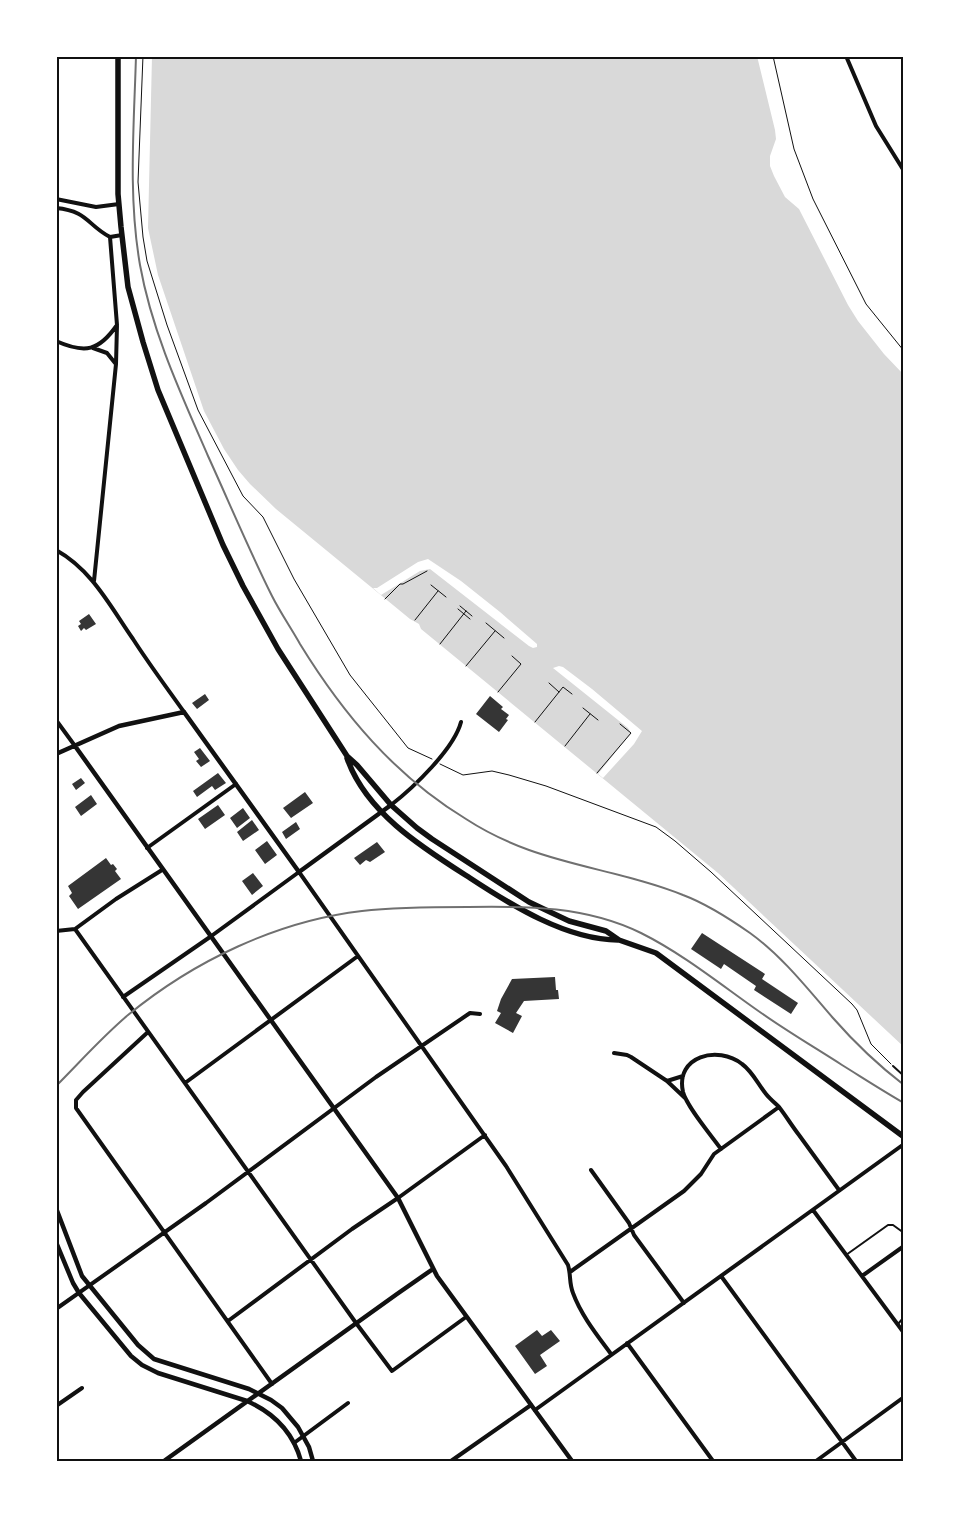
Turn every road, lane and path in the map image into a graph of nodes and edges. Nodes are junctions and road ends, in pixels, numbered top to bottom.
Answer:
1 (118, 56) edge
2 (143, 56) edge
3 (773, 56) edge
4 (846, 56) edge
5 (904, 171) edge
6 (56, 199) edge
7 (80, 204) junction
8 (119, 204) junction
9 (56, 208) edge
10 (77, 212) junction
11 (122, 235) junction
12 (110, 237) junction
13 (118, 325) junction
14 (56, 341) edge
15 (93, 348) junction
16 (904, 351) edge
17 (116, 364) junction
18 (56, 550) edge
19 (427, 571) dead end
20 (94, 581) junction
21 (431, 585) dead end
22 (438, 591) junction
23 (446, 597) dead end
24 (385, 599) dead end
25 (460, 606) dead end
26 (458, 609) dead end
27 (466, 611) junction
28 (464, 614) junction
29 (472, 616) dead end
30 (470, 619) dead end
31 (414, 620) dead end
32 (486, 623) dead end
33 (495, 630) junction
34 (504, 638) dead end
35 (440, 644) dead end
36 (512, 656) dead end
37 (466, 666) dead end
38 (549, 683) dead end
39 (498, 692) dead end
40 (560, 692) junction
41 (572, 694) dead end
42 (583, 708) dead end
43 (184, 712) junction
44 (590, 714) junction
45 (56, 720) edge
46 (598, 720) dead end
47 (461, 722) dead end
48 (535, 722) dead end
49 (620, 724) dead end
50 (75, 746) junction
51 (565, 746) dead end
52 (408, 748) dead end
53 (56, 754) edge
54 (347, 756) junction
55 (597, 773) dead end
56 (473, 774) dead end
57 (236, 784) junction
58 (391, 805) junction
59 (382, 811) junction
60 (147, 848) junction
61 (162, 870) junction
62 (299, 872) junction
63 (75, 929) junction
64 (56, 930) edge
65 (210, 937) junction
66 (619, 940) junction
67 (358, 956) junction
68 (56, 973) edge
69 (125, 999) junction
70 (480, 1014) dead end
71 (270, 1021) junction
72 (148, 1032) junction
73 (422, 1046) junction
74 (614, 1053) dead end
75 (892, 1066) joint
76 (683, 1076) junction
77 (904, 1076) edge
78 (666, 1081) junction
79 (186, 1083) junction
80 (685, 1098) junction
81 (779, 1107) junction
82 (333, 1108) junction
83 (485, 1136) junction
84 (904, 1137) edge
85 (904, 1144) edge
86 (721, 1149) junction
87 (591, 1170) dead end
88 (248, 1172) junction
89 (839, 1190) junction
90 (398, 1198) junction
91 (56, 1208) edge
92 (813, 1210) junction
93 (631, 1229) junction
94 (164, 1232) junction
95 (904, 1233) edge
96 (56, 1242) edge
97 (904, 1246) edge
98 (846, 1255) junction
99 (311, 1260) junction
100 (433, 1270) junction
101 (570, 1272) junction
102 (720, 1276) junction
103 (862, 1276) junction
104 (89, 1286) junction
105 (79, 1293) junction
106 (684, 1303) junction
107 (56, 1309) edge
108 (466, 1317) junction
109 (904, 1317) edge
110 (228, 1321) junction
111 (356, 1323) junction
112 (898, 1324) junction
113 (904, 1333) edge
114 (627, 1343) junction
115 (610, 1354) junction
116 (272, 1384) junction
117 (82, 1388) dead end
118 (259, 1393) junction
119 (904, 1397) edge
120 (247, 1401) junction
121 (348, 1404) dead end
122 (531, 1405) junction
123 (56, 1406) edge
124 (535, 1410) junction
125 (303, 1436) junction
126 (294, 1442) junction
127 (843, 1442) junction
128 (164, 1461) edge
129 (301, 1461) edge
130 (313, 1461) edge
131 (450, 1461) edge
132 (572, 1461) edge
133 (713, 1461) edge
134 (816, 1461) edge
135 (856, 1461) edge

1 - 8 main road
2 - 52 path
3 - 16 path
4 - 5 street
6 - 7 street
7 - 8 street
7 - 10 street
8 - 11 main road
9 - 10 street
10 - 12 street
11 - 12 street
11 - 54 main road
12 - 13 street
13 - 15 street
13 - 17 street
14 - 15 street
15 - 17 street
17 - 20 street
18 - 20 street
19 - 24 path
20 - 43 street
21 - 22 path
22 - 23 path
22 - 31 path
25 - 27 path
26 - 28 path
27 - 28 path
27 - 29 path
28 - 30 path
28 - 35 path
32 - 33 path
33 - 34 path
33 - 37 path
36 - 39 path
38 - 40 path
40 - 41 path
40 - 48 path
42 - 44 path
43 - 50 street
43 - 57 street
44 - 46 path
44 - 51 path
45 - 50 street
47 - 58 street
49 - 55 path
50 - 53 street
50 - 60 street
54 - 58 main road
54 - 59 main road
56 - 75 path
57 - 60 street
57 - 62 street
58 - 59 street
58 - 66 main road
59 - 62 street
59 - 66 main road
60 - 61 street
61 - 63 street
61 - 65 street
62 - 65 street
62 - 67 street
63 - 64 street
63 - 69 street
64 - 68 street
65 - 69 street
65 - 71 street
66 - 84 main road
67 - 71 street
67 - 73 street
69 - 72 street
70 - 73 street
71 - 79 street
71 - 82 street
72 - 79 street
72 - 94 street
73 - 82 street
73 - 83 street
74 - 78 street
75 - 77 lane
76 - 78 street
76 - 80 street
76 - 81 street
78 - 80 street
79 - 88 street
80 - 86 street
81 - 86 street
81 - 89 street
82 - 88 street
82 - 90 street
83 - 90 street
83 - 101 street
85 - 89 street
86 - 93 street
87 - 93 street
88 - 94 street
88 - 99 street
89 - 92 street
90 - 99 street
90 - 100 street
91 - 104 street
92 - 98 street
92 - 102 street
93 - 101 street
93 - 106 street
94 - 104 street
94 - 110 street
95 - 98 lane
96 - 105 street
97 - 103 street
98 - 103 street
99 - 110 street
99 - 111 street
100 - 108 street
100 - 111 street
101 - 115 street
102 - 106 street
102 - 127 street
103 - 112 street
104 - 105 street
104 - 118 street
105 - 107 street
105 - 120 street
106 - 114 street
108 - 111 street
108 - 122 street
109 - 112 lane
110 - 116 street
111 - 116 street
112 - 113 street
114 - 115 street
114 - 133 street
115 - 124 street
116 - 118 street
117 - 123 street
118 - 120 street
118 - 125 street
119 - 127 street
120 - 126 street
120 - 128 street
121 - 125 street
122 - 124 street
122 - 131 street
124 - 132 street
125 - 126 street
125 - 130 street
126 - 129 street
127 - 134 street
127 - 135 street

